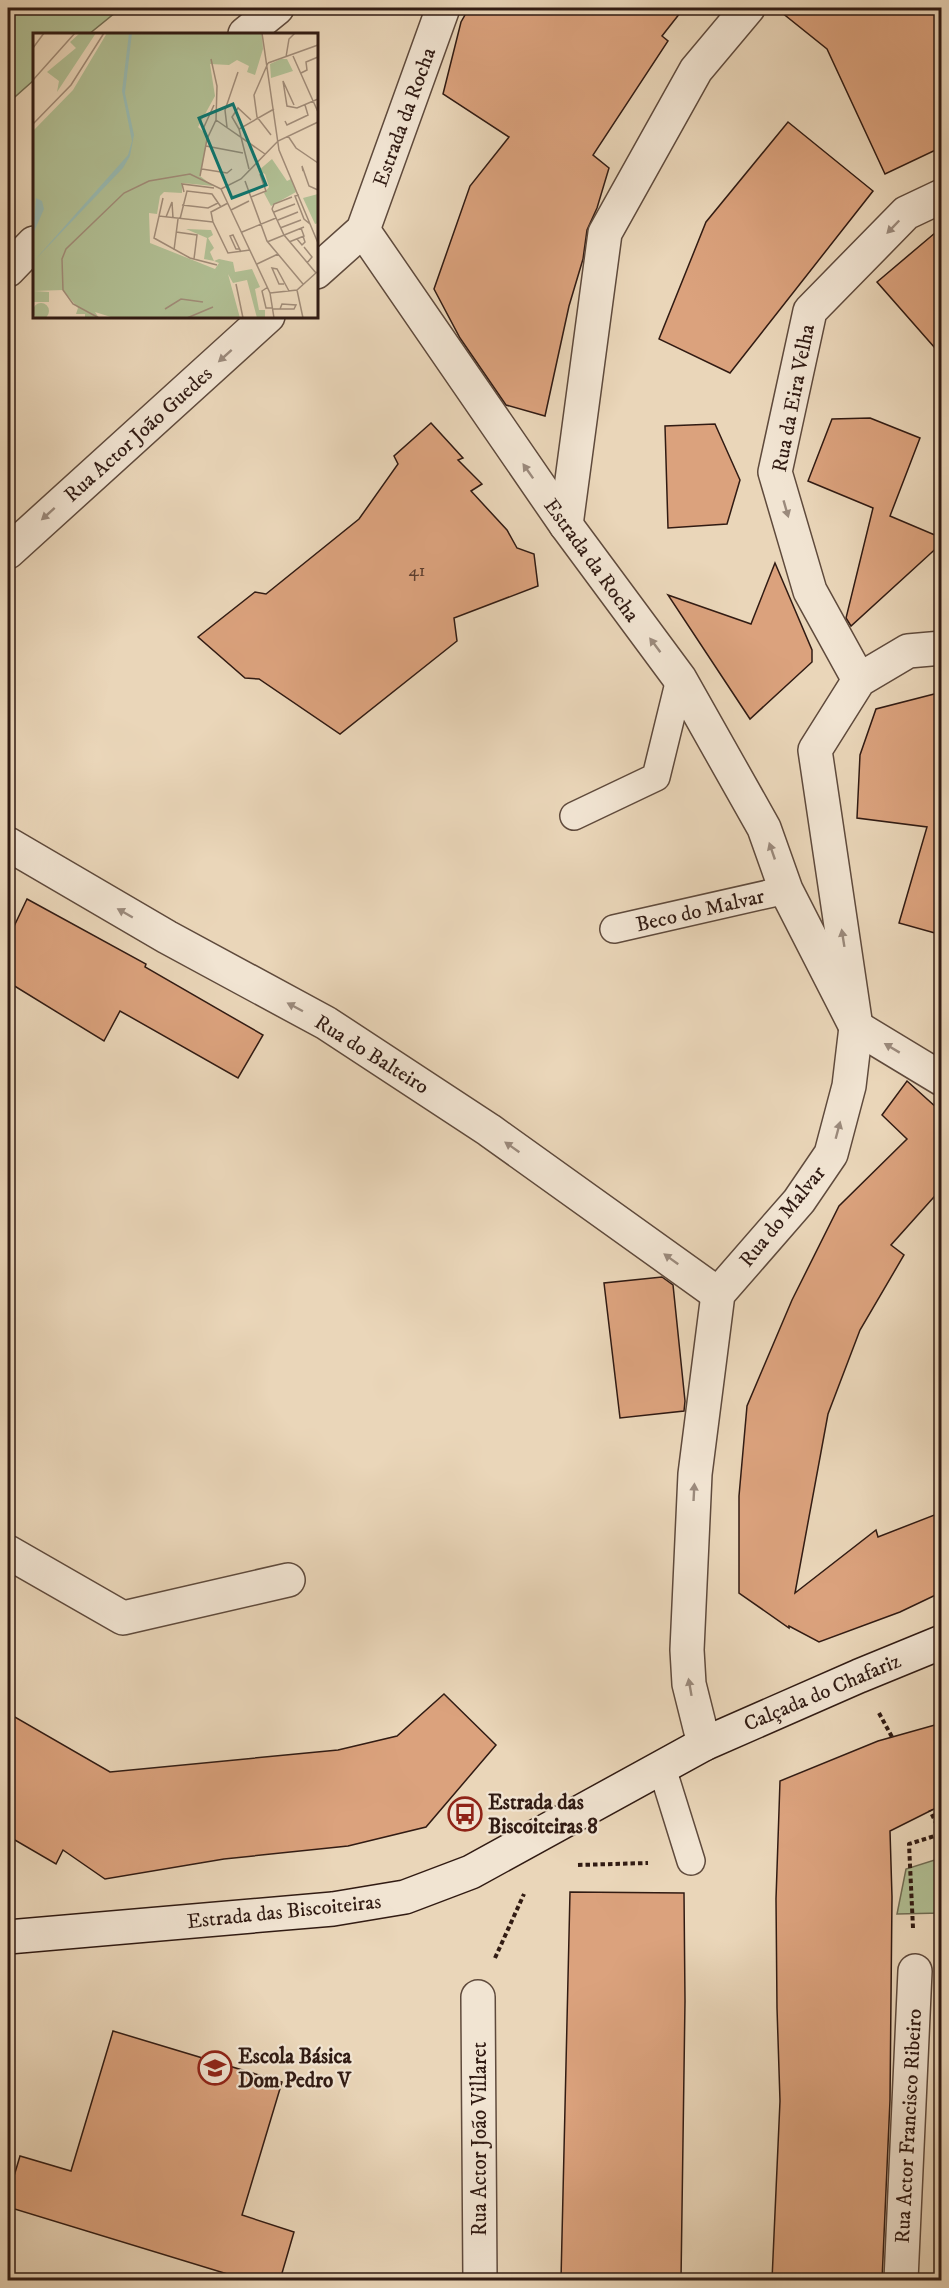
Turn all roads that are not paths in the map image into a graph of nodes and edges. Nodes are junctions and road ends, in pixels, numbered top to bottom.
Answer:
1 (277, 8) edge
2 (443, 8) edge
3 (748, 8) edge
4 (246, 33) edge
5 (942, 196) edge
6 (363, 230) junction
7 (33, 244) edge
8 (8, 270) edge
9 (318, 270) edge
10 (266, 318) edge
11 (566, 525) junction
12 (8, 552) edge
13 (942, 648) edge
14 (680, 679) junction
15 (859, 680) junction
16 (574, 816) dead end
17 (8, 844) edge
18 (786, 890) junction
19 (614, 929) dead end
20 (856, 1027) junction
21 (942, 1079) edge
22 (718, 1294) junction
23 (8, 1552) edge
24 (288, 1580) dead end
25 (942, 1642) edge
26 (704, 1744) junction
27 (662, 1768) junction
28 (691, 1861) road end
29 (8, 1937) edge
30 (915, 1971) road end
31 (478, 1997) road end
32 (480, 2280) edge
33 (902, 2280) edge

1 - 4 street
2 - 6 street, Estrada da Rocha
3 - 11 street
5 -> 15 street, Rua da Eira Velha
6 - 9 street
11 -> 6 street, Estrada da Rocha
7 - 8 street
10 -> 12 street, Rua Actor João Guedes
14 -> 11 street, Estrada da Rocha
13 - 15 street, Rua do Malvar
14 - 16 lane
18 -> 14 street, Estrada da Rocha
20 -> 15 street, Rua do Malvar
22 -> 17 street, Rua do Balteiro
18 - 19 lane, Beco do Malvar
18 - 20 street, Estrada da Rocha
21 -> 20 street
22 -> 20 street, Rua do Malvar
26 -> 22 street
23 - 24 street
25 - 26 street, Calçada do Chafariz
26 - 27 street, Estrada das Biscoiteiras
27 - 28 lane
27 - 29 street, Estrada das Biscoiteiras
30 - 33 street, Rua Actor Francisco Ribeiro
31 - 32 street, Rua Actor João Villaret

